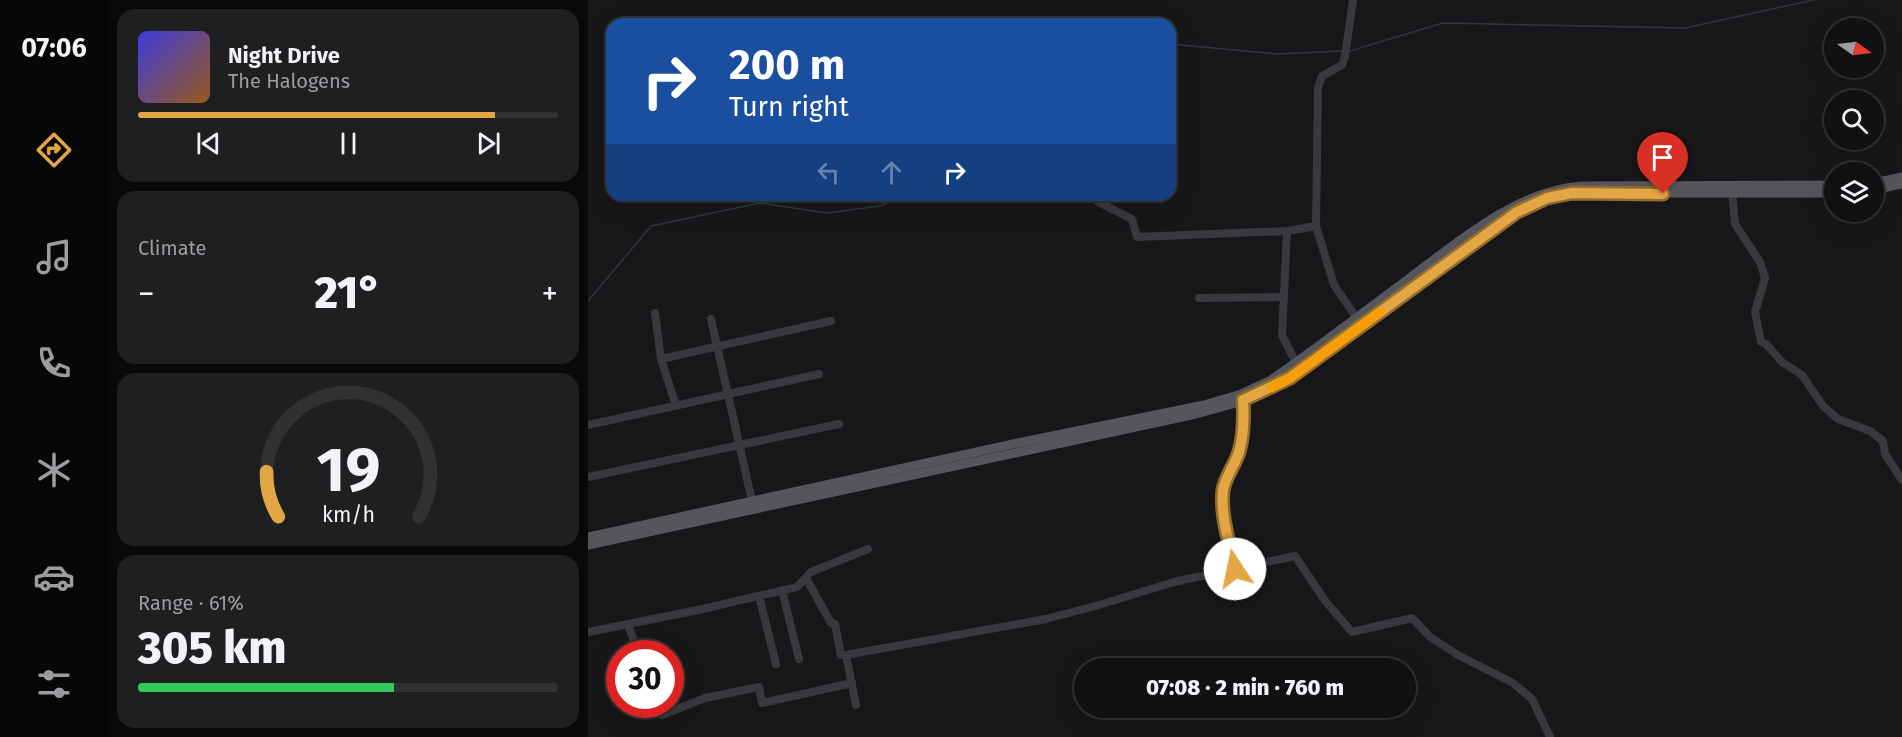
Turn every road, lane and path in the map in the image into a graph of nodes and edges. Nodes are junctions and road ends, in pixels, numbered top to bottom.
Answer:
1 (1353, 0) edge
2 (1902, 177) edge
3 (1884, 181) edge
4 (1902, 184) edge
5 (1824, 185) edge
6 (1884, 188) edge
7 (1732, 190) junction
8 (1824, 193) edge
9 (1098, 202) dead end
10 (1316, 226) junction
11 (1287, 231) junction
12 (1284, 297) junction
13 (1199, 298) dead end
14 (655, 313) dead end
15 (1356, 318) junction
16 (711, 319) dead end
17 (831, 321) dead end
18 (718, 346) junction
19 (661, 359) junction
20 (1296, 363) junction
21 (819, 374) dead end
22 (729, 394) junction
23 (1243, 400) junction
24 (676, 406) junction
25 (839, 424) dead end
26 (588, 425) edge
27 (741, 444) junction
28 (588, 477) edge
29 (1902, 480) edge
30 (753, 501) junction
31 (588, 537) edge
32 (588, 545) edge
33 (868, 549) dead end
34 (1235, 569) junction
35 (806, 578) junction
36 (782, 590) junction
37 (759, 596) junction
38 (628, 625) junction
39 (588, 632) edge
40 (634, 640) edge
41 (846, 655) junction
42 (799, 659) dead end
43 (776, 664) dead end
44 (852, 683) junction
45 (856, 705) dead end
46 (684, 706) edge
47 (1551, 737) edge

1 - 10 street
2 - 3 main road
4 - 6 main road
5 - 7 main road
7 - 8 main road
7 - 15 main road
7 - 23 main road
7 - 29 street
9 - 11 street
10 - 11 street
10 - 15 street
11 - 12 street
12 - 13 street
12 - 20 street
14 - 19 street
15 - 20 main road
16 - 18 street
17 - 18 street
18 - 19 street
18 - 22 street
19 - 24 street
20 - 30 main road
21 - 22 street
22 - 24 street
22 - 27 street
23 - 32 main road
23 - 34 street
24 - 26 street
25 - 27 street
27 - 28 street
27 - 30 street
30 - 31 main road
33 - 35 street
34 - 41 street
34 - 47 street
35 - 36 street
35 - 41 street
36 - 37 street
36 - 42 street
37 - 38 street
37 - 43 street
38 - 39 street
38 - 40 street
41 - 44 street
44 - 45 street
44 - 46 street

